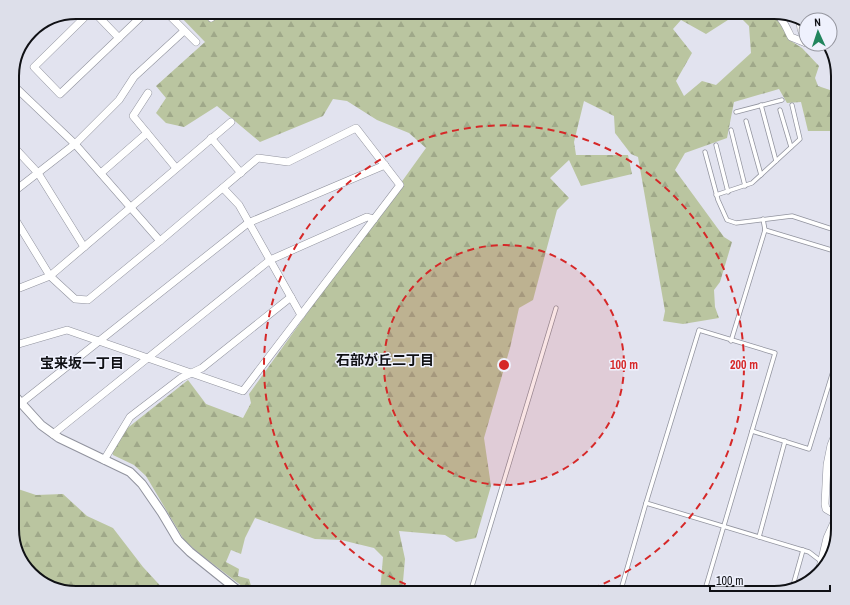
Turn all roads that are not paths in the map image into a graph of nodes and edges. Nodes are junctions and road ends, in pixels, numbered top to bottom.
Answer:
1 (83, 19) edge
2 (101, 19) edge
3 (139, 19) edge
4 (173, 19) edge
5 (781, 20) edge
6 (184, 30) junction
7 (119, 38) junction
8 (798, 40) edge
9 (196, 42) dead end
10 (19, 91) edge
11 (148, 93) dead end
12 (782, 100) dead end
13 (792, 105) dead end
14 (761, 106) junction
15 (780, 110) dead end
16 (736, 112) dead end
17 (746, 121) dead end
18 (231, 122) dead end
19 (731, 130) dead end
20 (147, 133) junction
21 (211, 138) junction
22 (75, 144) junction
23 (716, 145) dead end
24 (791, 147) junction
25 (705, 152) dead end
26 (19, 153) edge
27 (776, 161) junction
28 (385, 165) junction
29 (176, 168) junction
30 (38, 173) junction
31 (101, 173) junction
32 (241, 173) junction
33 (761, 175) junction
34 (745, 186) junction
35 (19, 188) edge
36 (223, 188) junction
37 (728, 192) junction
38 (716, 195) junction
39 (130, 207) junction
40 (374, 219) junction
41 (763, 219) junction
42 (248, 223) junction
43 (19, 225) edge
44 (831, 229) edge
45 (764, 230) junction
46 (160, 241) junction
47 (84, 247) junction
48 (831, 250) edge
49 (270, 260) junction
50 (50, 276) junction
51 (19, 288) edge
52 (291, 297) junction
53 (556, 308) dead end
54 (301, 315) junction
55 (100, 340) junction
56 (731, 341) junction
57 (19, 344) edge
58 (148, 358) junction
59 (191, 373) junction
60 (831, 378) edge
61 (21, 403) joint
62 (752, 431) junction
63 (53, 434) junction
64 (785, 442) junction
65 (831, 445) edge
66 (104, 460) junction
67 (646, 504) junction
68 (831, 512) edge
69 (723, 527) junction
70 (831, 532) edge
71 (759, 537) junction
72 (803, 550) junction
73 (826, 553) edge
74 (821, 561) edge
75 (794, 583) edge
76 (232, 586) edge
77 (472, 586) edge
78 (622, 586) edge
79 (706, 586) edge

1 - 7 street
2 - 7 street
3 - 7 street
4 - 6 street
5 - 8 street
6 - 9 street
6 - 22 street
10 - 22 street
11 - 20 street
12 - 14 lane
13 - 24 lane
14 - 16 lane
14 - 27 lane
15 - 24 lane
17 - 33 lane
18 - 21 street
19 - 34 lane
20 - 29 street
20 - 31 street
21 - 29 street
21 - 32 street
22 - 30 street
22 - 31 street
23 - 37 lane
24 - 27 lane
25 - 38 lane
26 - 30 street
27 - 33 lane
28 - 32 street
28 - 40 street
28 - 42 street
29 - 39 street
30 - 35 street
30 - 47 street
31 - 39 street
32 - 36 street
33 - 34 lane
34 - 37 lane
36 - 42 street
36 - 46 street
37 - 38 lane
38 - 41 lane
39 - 46 street
39 - 47 street
40 - 49 street
40 - 54 street
41 - 44 lane
41 - 45 lane
42 - 49 street
42 - 55 street
43 - 50 street
45 - 48 lane
45 - 56 lane
46 - 50 street
47 - 50 street
49 - 52 street
49 - 58 street
50 - 51 street
52 - 54 street
52 - 59 street
53 - 77 lane
54 - 59 street
55 - 57 street
55 - 58 street
55 - 61 street
56 - 62 lane
56 - 67 lane
58 - 59 street
58 - 63 street
59 - 66 street
60 - 64 lane
61 - 63 street
62 - 64 lane
62 - 69 lane
63 - 66 street
64 - 71 lane
65 - 68 street
66 - 76 street
67 - 69 lane
67 - 78 lane
69 - 71 lane
69 - 79 lane
70 - 73 main road
71 - 72 lane
72 - 74 lane
72 - 75 lane

